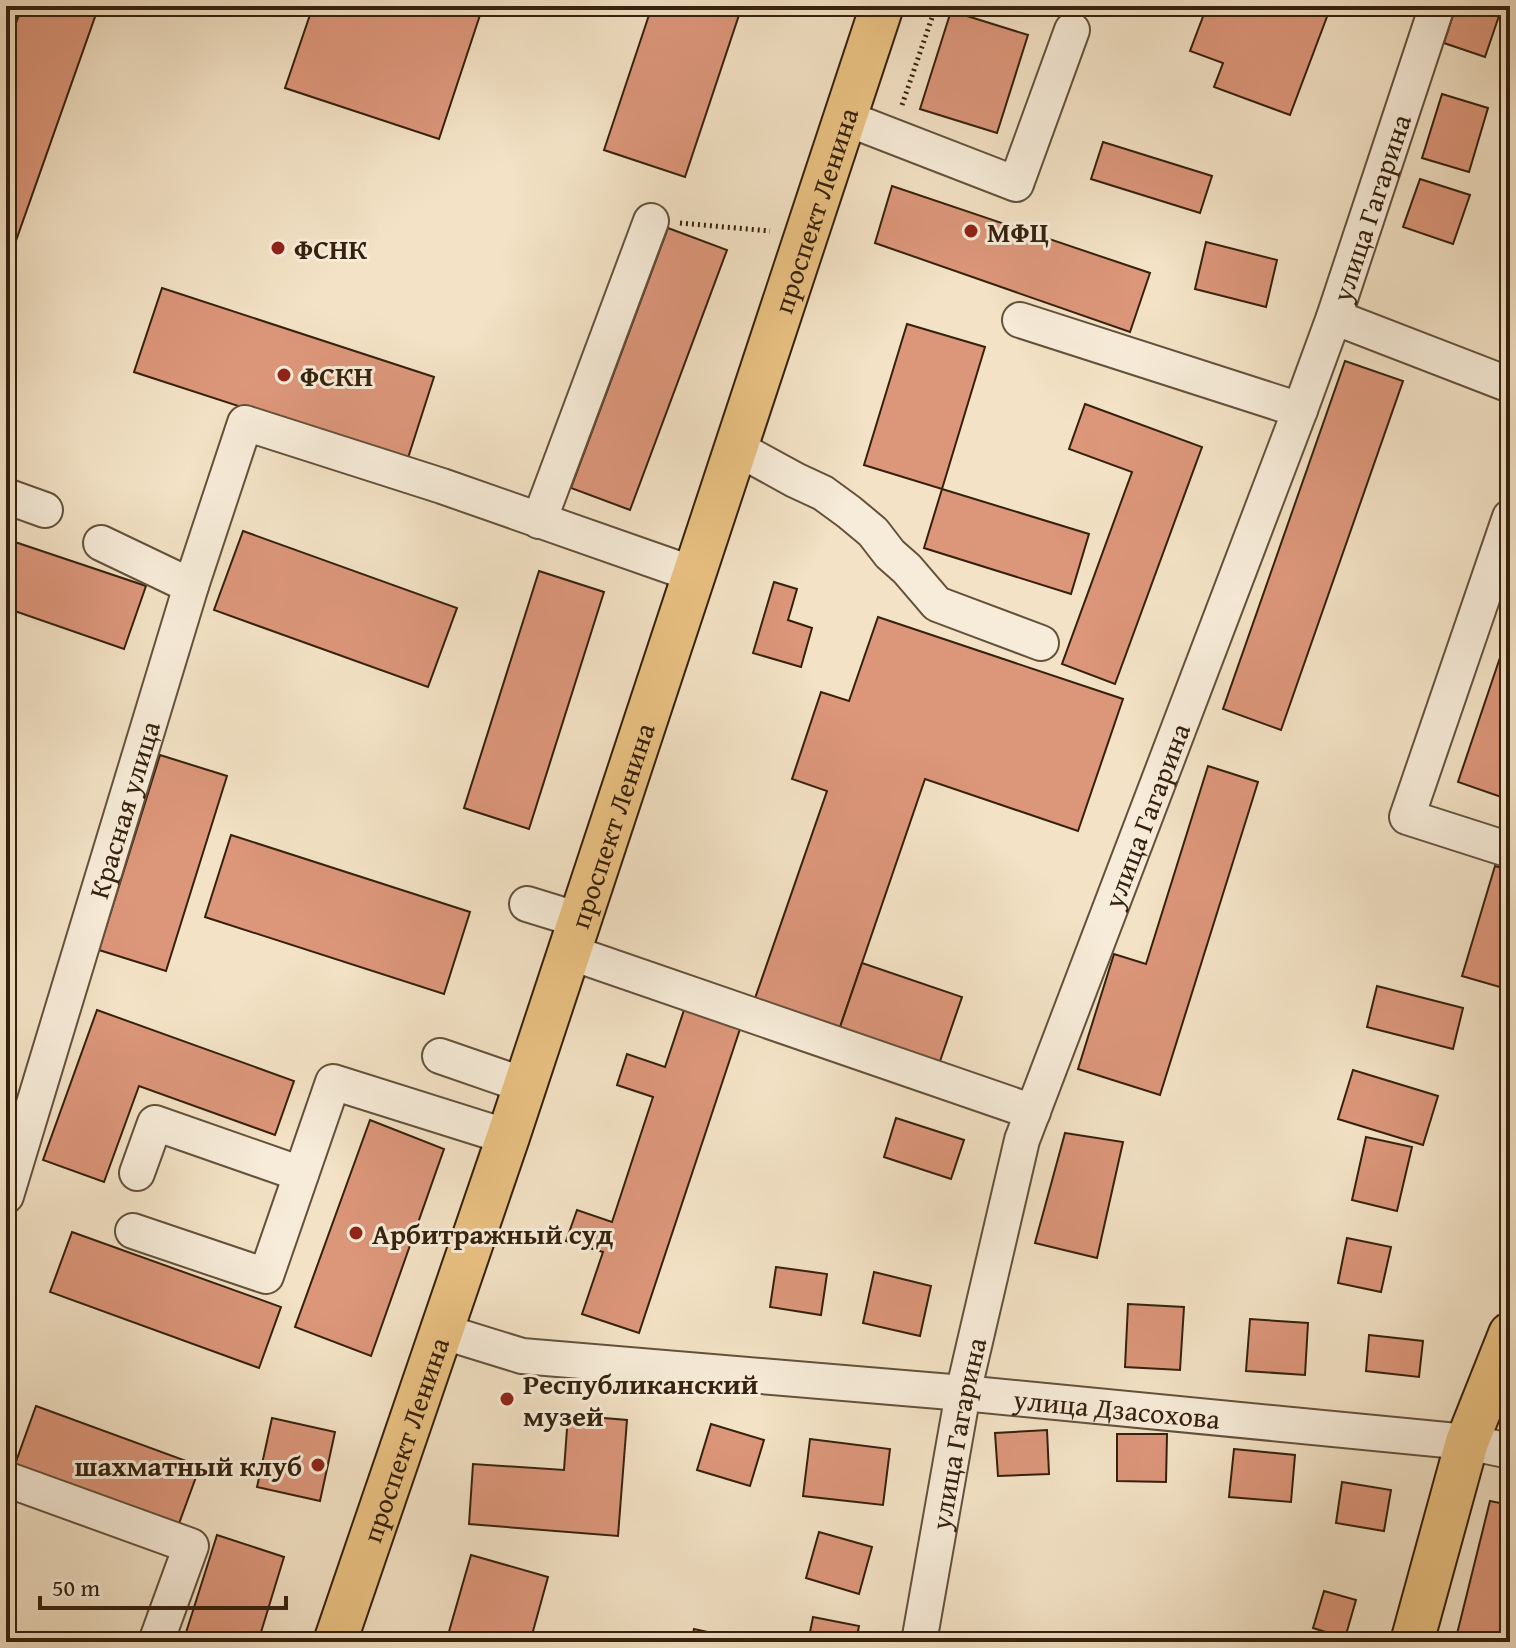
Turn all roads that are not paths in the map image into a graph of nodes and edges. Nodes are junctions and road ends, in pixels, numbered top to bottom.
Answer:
1 (882, 6) edge
2 (1437, 6) edge
3 (1072, 30) dead end
4 (843, 117) junction
5 (651, 221) road end
6 (1334, 317) junction
7 (1020, 320) dead end
8 (1510, 385) edge
9 (1300, 410) junction
10 (735, 447) junction
11 (6, 496) edge
12 (45, 510) dead end
13 (1510, 517) edge
14 (539, 521) junction
15 (101, 543) dead end
16 (693, 574) junction
17 (191, 586) junction
18 (1041, 643) dead end
19 (1510, 850) edge
20 (527, 904) dead end
21 (574, 936) junction
22 (440, 1056) dead end
23 (524, 1085) junction
24 (1033, 1112) junction
25 (508, 1137) junction
26 (137, 1173) dead end
27 (301, 1174) junction
28 (6, 1196) edge
29 (133, 1231) dead end
30 (441, 1331) junction
31 (1510, 1334) edge
32 (963, 1393) junction
33 (1467, 1442) junction
34 (1510, 1451) edge
35 (6, 1479) edge
36 (156, 1642) edge
37 (335, 1642) edge
38 (919, 1642) edge
39 (1412, 1642) edge

1 - 4 main road, проспект Ленина
2 - 6 street, улица Гагарина
3 - 4 street
4 - 10 main road, проспект Ленина
5 - 14 street
6 - 8 street
6 - 9 street, улица Гагарина
7 - 9 street
9 - 24 street, улица Гагарина
10 - 16 main road, проспект Ленина
10 - 18 street
11 - 12 street
13 - 19 street
14 - 16 street
14 - 17 street, Красная улица
15 - 17 street
16 - 21 main road, проспект Ленина
17 - 28 street, Красная улица
20 - 21 street
21 - 23 main road, проспект Ленина
21 - 24 street
22 - 23 street
23 - 25 main road, проспект Ленина
24 - 32 street, улица Гагарина
25 - 27 street
25 - 30 main road, проспект Ленина
26 - 27 street
27 - 29 street
30 - 32 street, улица Дзасохова
30 - 37 main road, проспект Ленина
31 - 33 main road
32 - 33 street, улица Дзасохова
32 - 38 street, улица Гагарина
33 - 34 street, улица Дзасохова
33 - 39 main road
35 - 36 street

